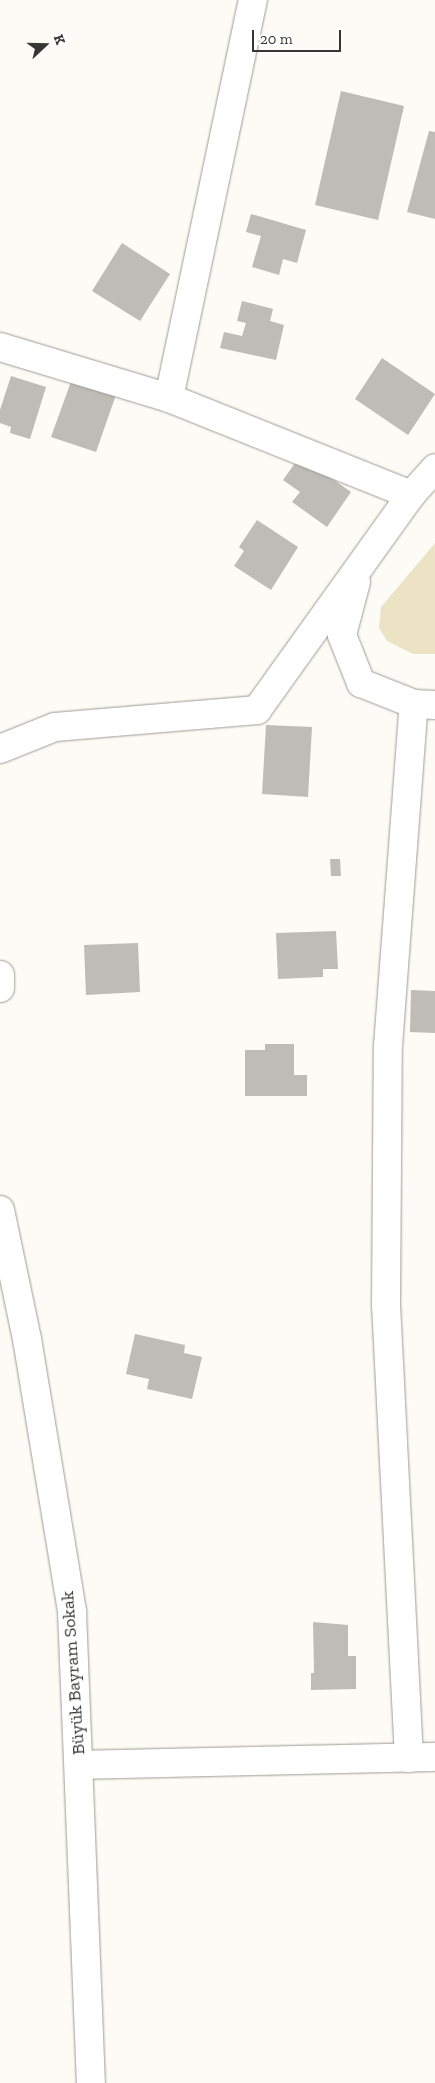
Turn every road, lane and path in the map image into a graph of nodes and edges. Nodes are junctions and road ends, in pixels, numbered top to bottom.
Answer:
1 (253, 0) edge
2 (0, 347) edge
3 (169, 398) junction
4 (435, 468) edge
5 (411, 495) junction
6 (360, 566) junction
7 (424, 704) edge
8 (0, 748) edge
9 (0, 974) edge
10 (0, 988) edge
11 (0, 1210) edge
12 (422, 1758) edge
13 (78, 1765) junction
14 (91, 2083) edge

1 - 3 street
2 - 3 street
3 - 5 street
4 - 5 street
5 - 6 street
6 - 7 street
6 - 8 street
7 - 12 street
9 - 10 street
11 - 13 street, Büyük Bayram Sokak
12 - 13 street
13 - 14 street, Büyük Bayram Sokak

